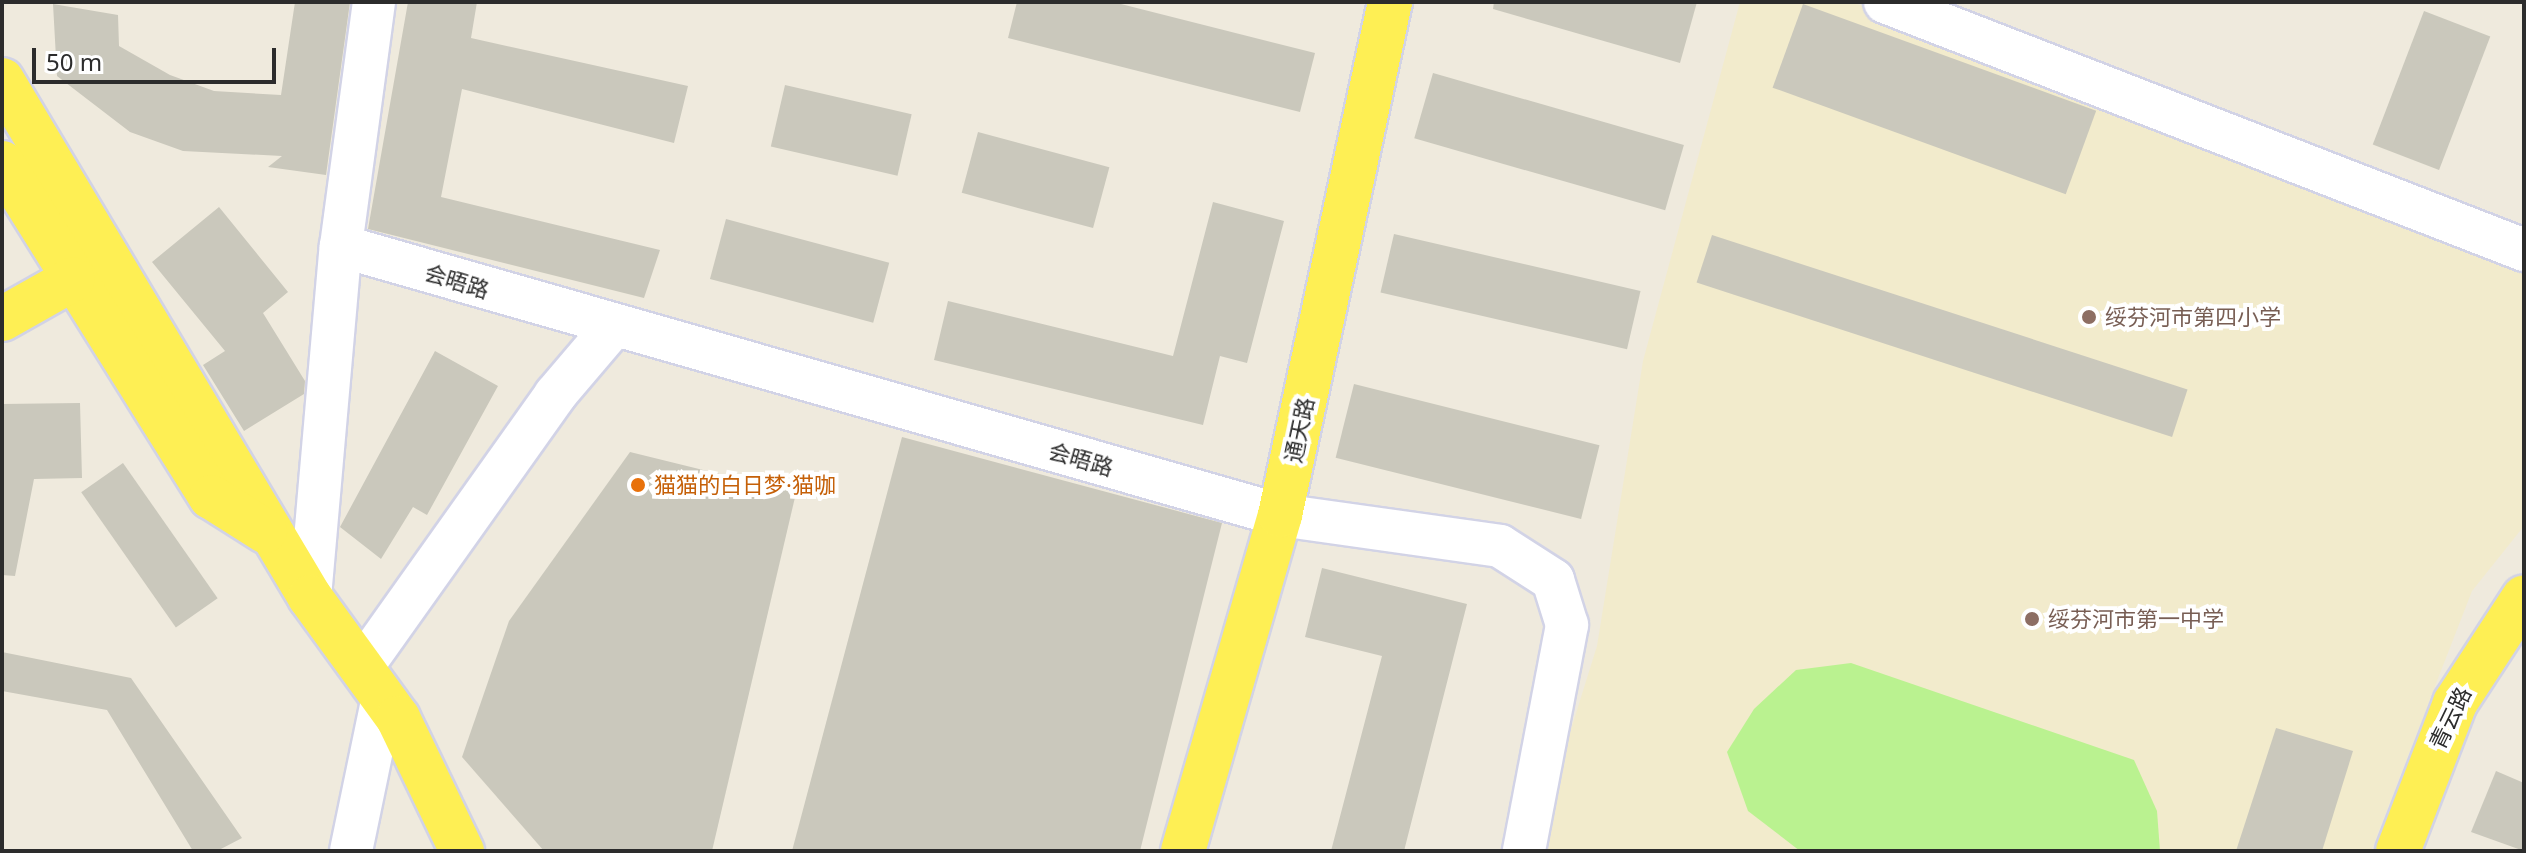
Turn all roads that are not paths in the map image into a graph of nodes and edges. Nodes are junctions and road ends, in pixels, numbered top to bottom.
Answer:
1 (374, 2) edge
2 (1390, 2) edge
3 (1885, 2) edge
4 (2, 80) edge
5 (2, 163) edge
6 (341, 246) junction
7 (2524, 250) edge
8 (73, 279) junction
9 (2, 319) edge
10 (612, 328) junction
11 (1280, 515) junction
12 (272, 536) junction
13 (310, 597) junction
14 (2524, 597) edge
15 (372, 682) junction
16 (351, 851) edge
17 (462, 851) edge
18 (1183, 851) edge
19 (1524, 851) edge
20 (2398, 851) edge

1 - 6 street
2 - 11 main road, 通天路
3 - 7 street
4 - 12 main road
5 - 8 main road
6 - 10 street, 会晤路
6 - 13 street
8 - 9 main road
8 - 12 main road
10 - 11 street, 会晤路
10 - 15 street
11 - 18 main road, 通天路
11 - 19 street, 会晤路
12 - 13 main road
13 - 15 main road
14 - 20 main road, 青云路
15 - 16 street
15 - 17 main road

